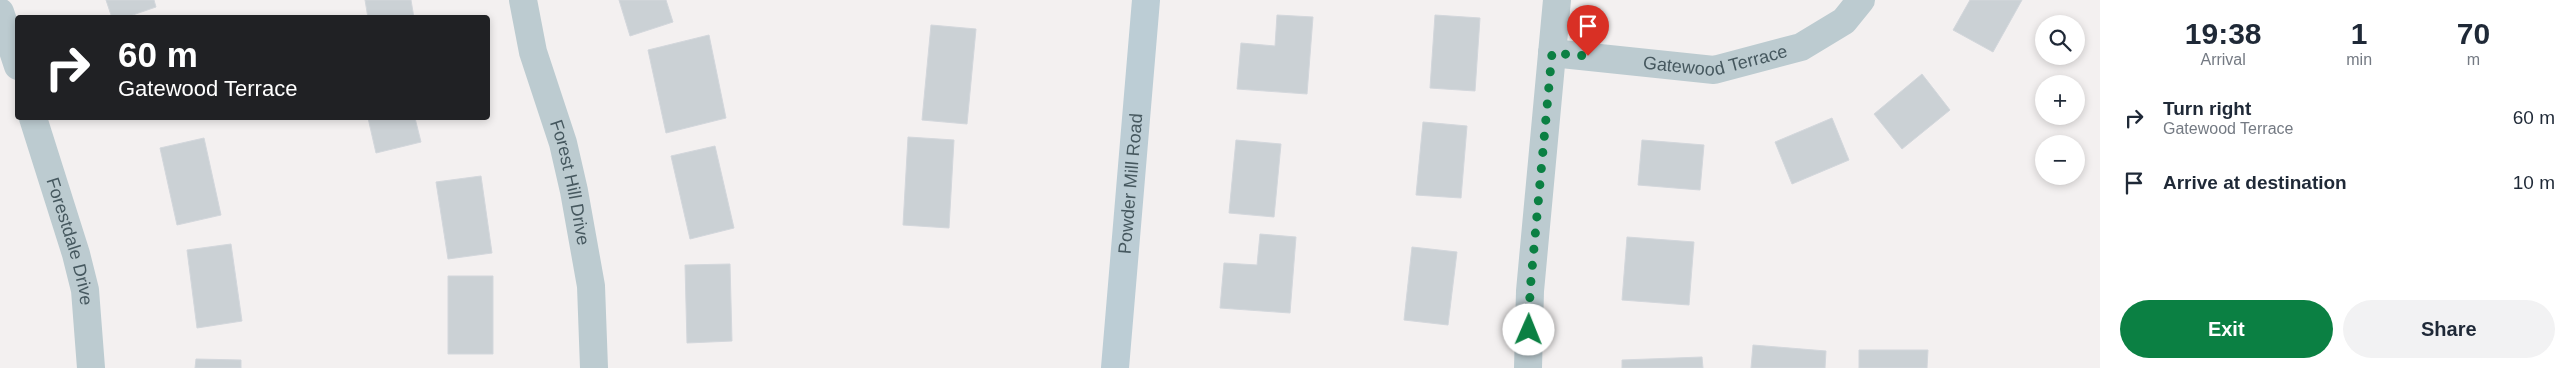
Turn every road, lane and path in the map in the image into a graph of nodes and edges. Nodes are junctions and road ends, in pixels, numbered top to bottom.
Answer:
1 (523, 0) edge
2 (1146, 0) edge
3 (1557, 0) edge
4 (1861, 0) edge
5 (0, 12) edge
6 (1552, 53) junction
7 (15, 57) edge
8 (34, 120) edge
9 (91, 368) edge
10 (594, 368) edge
11 (1115, 368) edge
12 (1528, 368) edge

1 - 10 street, Forest Hill Drive
2 - 11 main road, Powder Mill Road
3 - 6 street
4 - 6 street, Gatewood Terrace
5 - 7 street
6 - 12 street
8 - 9 street, Forestdale Drive

